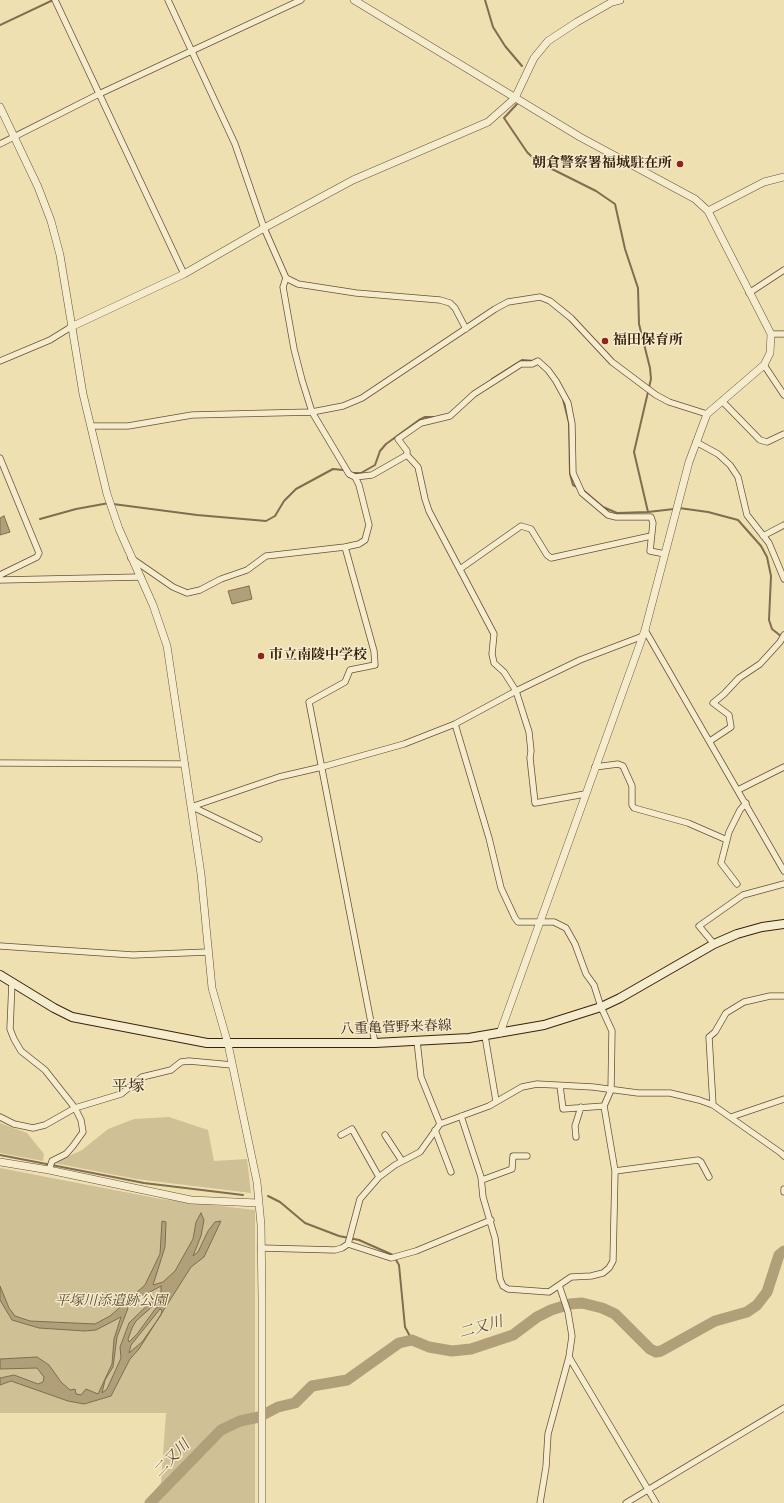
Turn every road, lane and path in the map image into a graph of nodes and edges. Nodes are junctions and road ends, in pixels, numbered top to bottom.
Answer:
1 (55, 0) edge
2 (168, 0) edge
3 (302, 0) edge
4 (354, 0) edge
5 (620, 0) edge
6 (612, 1) edge
7 (192, 51) junction
8 (98, 94) junction
9 (515, 98) junction
10 (0, 107) edge
11 (14, 137) junction
12 (0, 144) edge
13 (784, 177) edge
14 (708, 211) junction
15 (264, 228) junction
16 (784, 270) edge
17 (184, 274) junction
18 (286, 278) junction
19 (749, 293) junction
20 (71, 327) junction
21 (466, 328) junction
22 (771, 334) junction
23 (784, 334) edge
24 (0, 361) edge
25 (764, 365) junction
26 (784, 395) edge
27 (722, 401) junction
28 (312, 412) junction
29 (707, 414) junction
30 (91, 426) junction
31 (784, 434) edge
32 (696, 442) junction
33 (407, 456) junction
34 (0, 458) edge
35 (354, 477) junction
36 (784, 524) edge
37 (651, 536) junction
38 (763, 536) junction
39 (345, 547) junction
40 (665, 554) junction
41 (131, 558) junction
42 (460, 570) junction
43 (0, 575) edge
44 (141, 577) junction
45 (784, 579) edge
46 (0, 580) edge
47 (644, 633) junction
48 (784, 635) edge
49 (782, 643) edge
50 (516, 691) junction
51 (455, 724) junction
52 (710, 741) junction
53 (0, 763) edge
54 (185, 764) junction
55 (322, 767) junction
56 (595, 767) junction
57 (784, 767) edge
58 (738, 790) junction
59 (585, 794) junction
60 (746, 803) junction
61 (192, 807) junction
62 (260, 839) dead end
63 (727, 840) junction
64 (784, 871) edge
65 (737, 884) dead end
66 (784, 884) edge
67 (539, 922) junction
68 (784, 924) edge
69 (714, 944) junction
70 (0, 946) edge
71 (208, 952) junction
72 (0, 975) edge
73 (12, 982) junction
74 (784, 996) edge
75 (601, 1007) junction
76 (500, 1033) junction
77 (485, 1036) junction
78 (417, 1041) junction
79 (375, 1043) junction
80 (228, 1044) junction
81 (232, 1065) junction
82 (560, 1086) junction
83 (611, 1090) junction
84 (784, 1099) edge
85 (496, 1101) junction
86 (713, 1105) junction
87 (604, 1106) junction
88 (580, 1107) junction
89 (76, 1108) junction
90 (460, 1116) junction
91 (0, 1117) edge
92 (730, 1117) junction
93 (440, 1124) junction
94 (435, 1130) junction
95 (341, 1135) dead end
96 (385, 1135) dead end
97 (576, 1137) dead end
98 (527, 1156) dead end
99 (784, 1156) edge
100 (402, 1161) junction
101 (0, 1162) edge
102 (49, 1170) junction
103 (615, 1171) junction
104 (451, 1172) dead end
105 (378, 1177) junction
106 (709, 1177) dead end
107 (482, 1180) junction
108 (258, 1203) junction
109 (491, 1220) junction
110 (348, 1244) junction
111 (261, 1248) junction
112 (559, 1285) junction
113 (569, 1357) junction
114 (784, 1408) edge
115 (648, 1489) junction
116 (262, 1503) edge
117 (540, 1503) edge
118 (626, 1503) edge
119 (656, 1503) edge

1 - 8 street
2 - 7 street
3 - 7 street
4 - 9 street
5 - 6 street
6 - 9 street
7 - 8 street
7 - 15 street
8 - 11 street
8 - 17 street
9 - 14 street
9 - 15 street
10 - 11 street
11 - 12 street
11 - 20 street
13 - 14 street
14 - 19 street
15 - 17 street
15 - 18 street
16 - 19 street
17 - 20 street
18 - 21 street
18 - 28 street
19 - 22 street
20 - 24 street
20 - 30 street
21 - 28 street
21 - 29 street
22 - 23 street
22 - 25 street
25 - 26 street
25 - 27 street
27 - 29 street
27 - 31 street
28 - 30 street
28 - 35 street
29 - 32 street
30 - 41 street
32 - 38 street
32 - 40 street
33 - 35 street
33 - 37 street
33 - 42 street
34 - 43 street
35 - 39 street
36 - 38 street
37 - 40 street
37 - 42 street
38 - 45 street
39 - 41 street
39 - 55 street
40 - 47 street
41 - 44 street
42 - 50 street
44 - 46 street
44 - 54 street
47 - 50 street
47 - 52 street
47 - 56 street
48 - 49 street
49 - 52 street
50 - 51 street
50 - 59 street
51 - 55 street
51 - 67 street
52 - 58 street
53 - 54 street
54 - 61 street
55 - 61 street
55 - 79 street
56 - 59 street
56 - 63 street
57 - 58 street
58 - 60 street
59 - 67 street
60 - 63 street
60 - 64 street
61 - 62 street
61 - 71 street
63 - 65 street
66 - 69 street
67 - 75 street
67 - 76 street
68 - 69 main road, 八重亀菅野来春線
69 - 75 main road, 八重亀菅野来春線
70 - 71 street
71 - 80 street
72 - 73 main road, 八重亀菅野来春線
73 - 80 main road, 八重亀菅野来春線
73 - 89 street
74 - 86 street
75 - 76 main road, 八重亀菅野来春線
75 - 83 street
76 - 77 main road, 八重亀菅野来春線
77 - 78 main road, 八重亀菅野来春線
77 - 85 street
78 - 79 main road, 八重亀菅野来春線
78 - 93 street
79 - 80 main road, 八重亀菅野来春線
80 - 81 street
81 - 89 street
81 - 108 street
82 - 83 street
82 - 85 street
82 - 88 street
83 - 86 street
83 - 87 street
84 - 92 street
85 - 90 street
86 - 92 street
87 - 88 street
87 - 103 street
88 - 97 street
89 - 91 street
89 - 102 street
90 - 93 street
90 - 107 street
92 - 99 street
93 - 94 street
94 - 100 street
94 - 104 street
95 - 105 street
96 - 100 street
98 - 107 street
100 - 105 street
101 - 102 street
102 - 108 street
103 - 106 street
103 - 112 street
105 - 110 street
107 - 109 street
108 - 111 street
109 - 110 street
109 - 112 street
110 - 111 street
111 - 116 street
112 - 113 street
113 - 115 street
113 - 117 street
114 - 115 street
115 - 118 street
115 - 119 street

